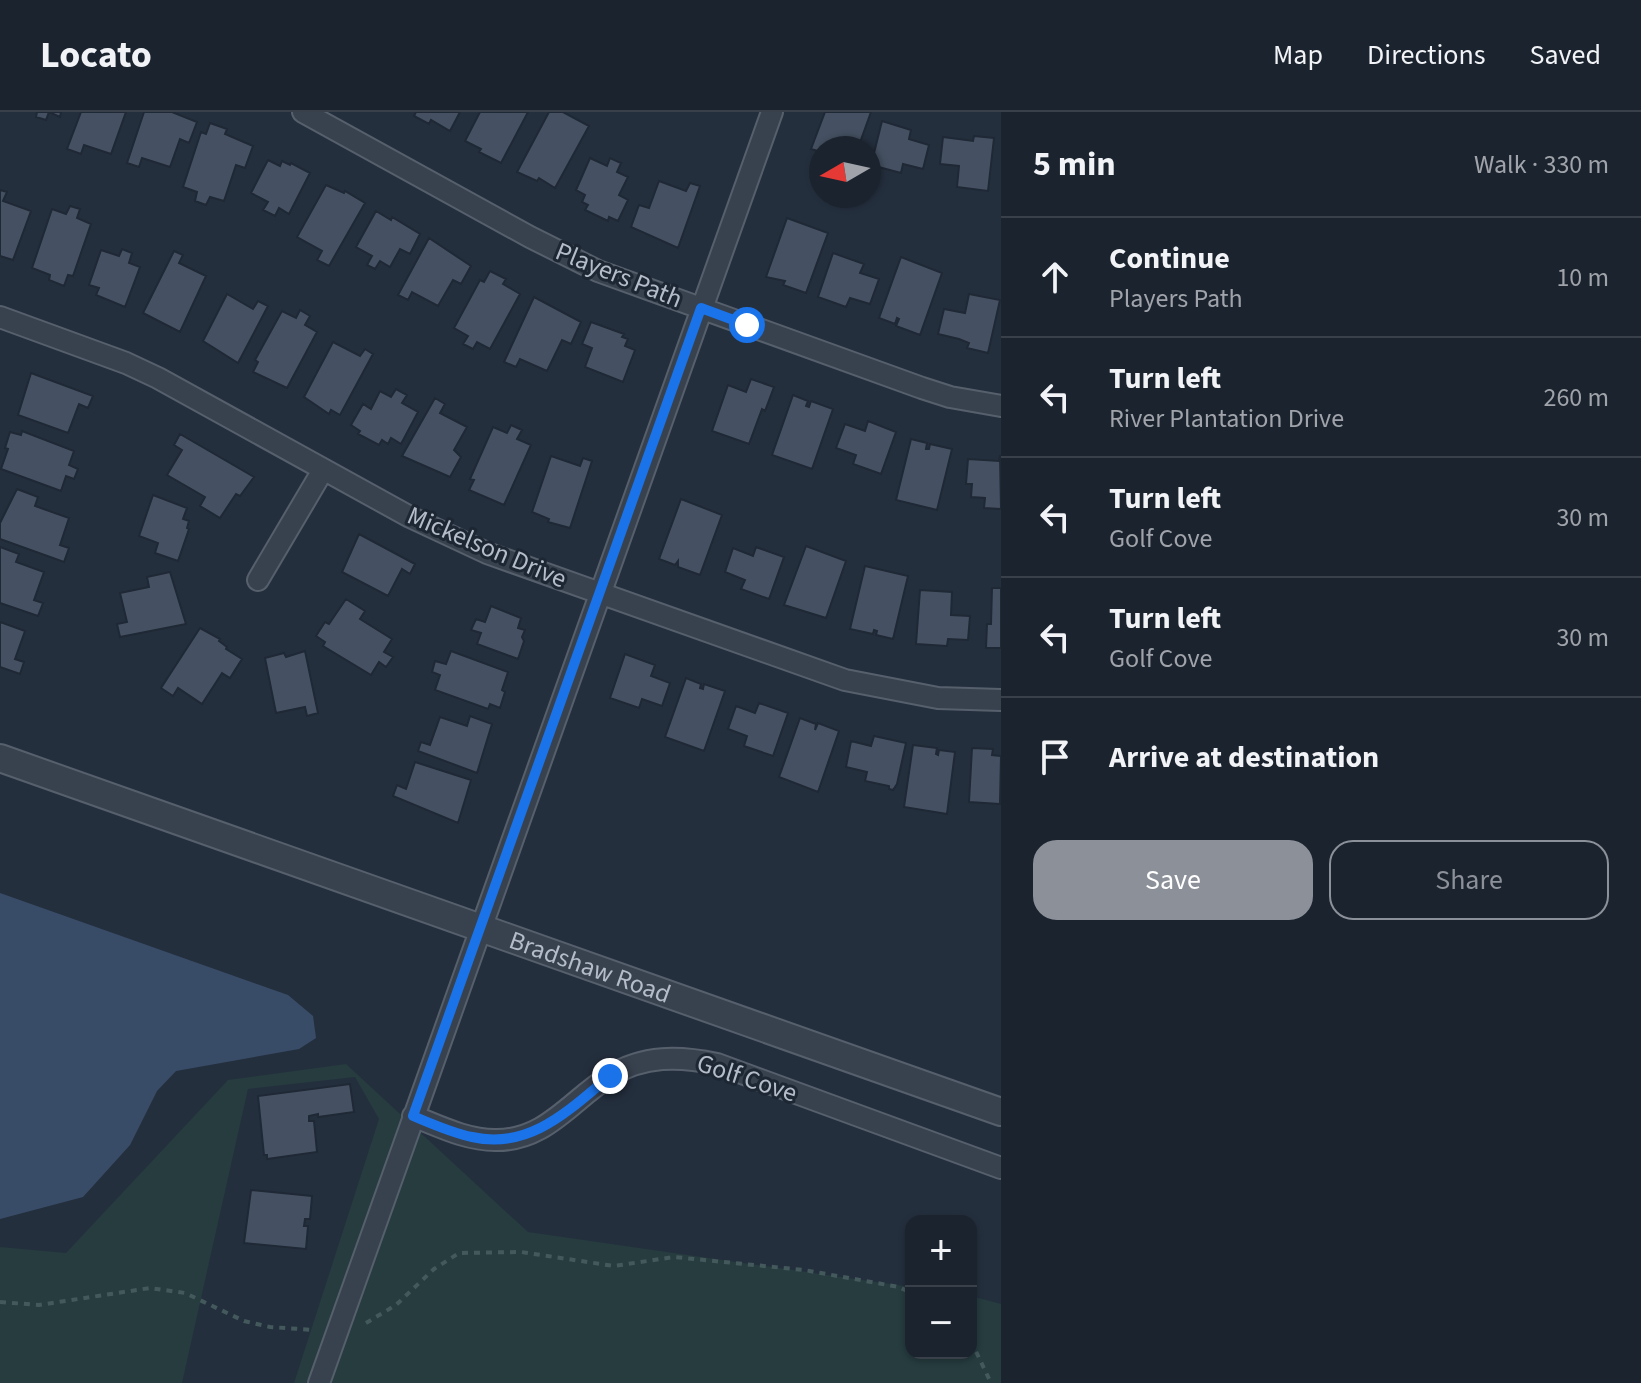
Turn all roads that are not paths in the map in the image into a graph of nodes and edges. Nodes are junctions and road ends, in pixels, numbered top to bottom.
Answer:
1 (303, 112) edge
2 (772, 112) edge
3 (701, 308) junction
4 (0, 317) edge
5 (1001, 406) edge
6 (323, 470) junction
7 (258, 580) dead end
8 (600, 593) junction
9 (1001, 700) edge
10 (0, 758) edge
11 (479, 930) junction
12 (1001, 1112) edge
13 (413, 1116) junction
14 (1001, 1168) edge
15 (319, 1383) edge

1 - 3 street, Players Path
2 - 3 street
3 - 5 street, Players Path
3 - 8 street
4 - 6 street, Mickelson Drive
6 - 7 street
6 - 8 street, Mickelson Drive
8 - 9 street, Mickelson Drive
8 - 11 street
10 - 11 street, Bradshaw Road
11 - 12 street, Bradshaw Road
11 - 13 street
13 - 14 street, Golf Cove
13 - 15 street

